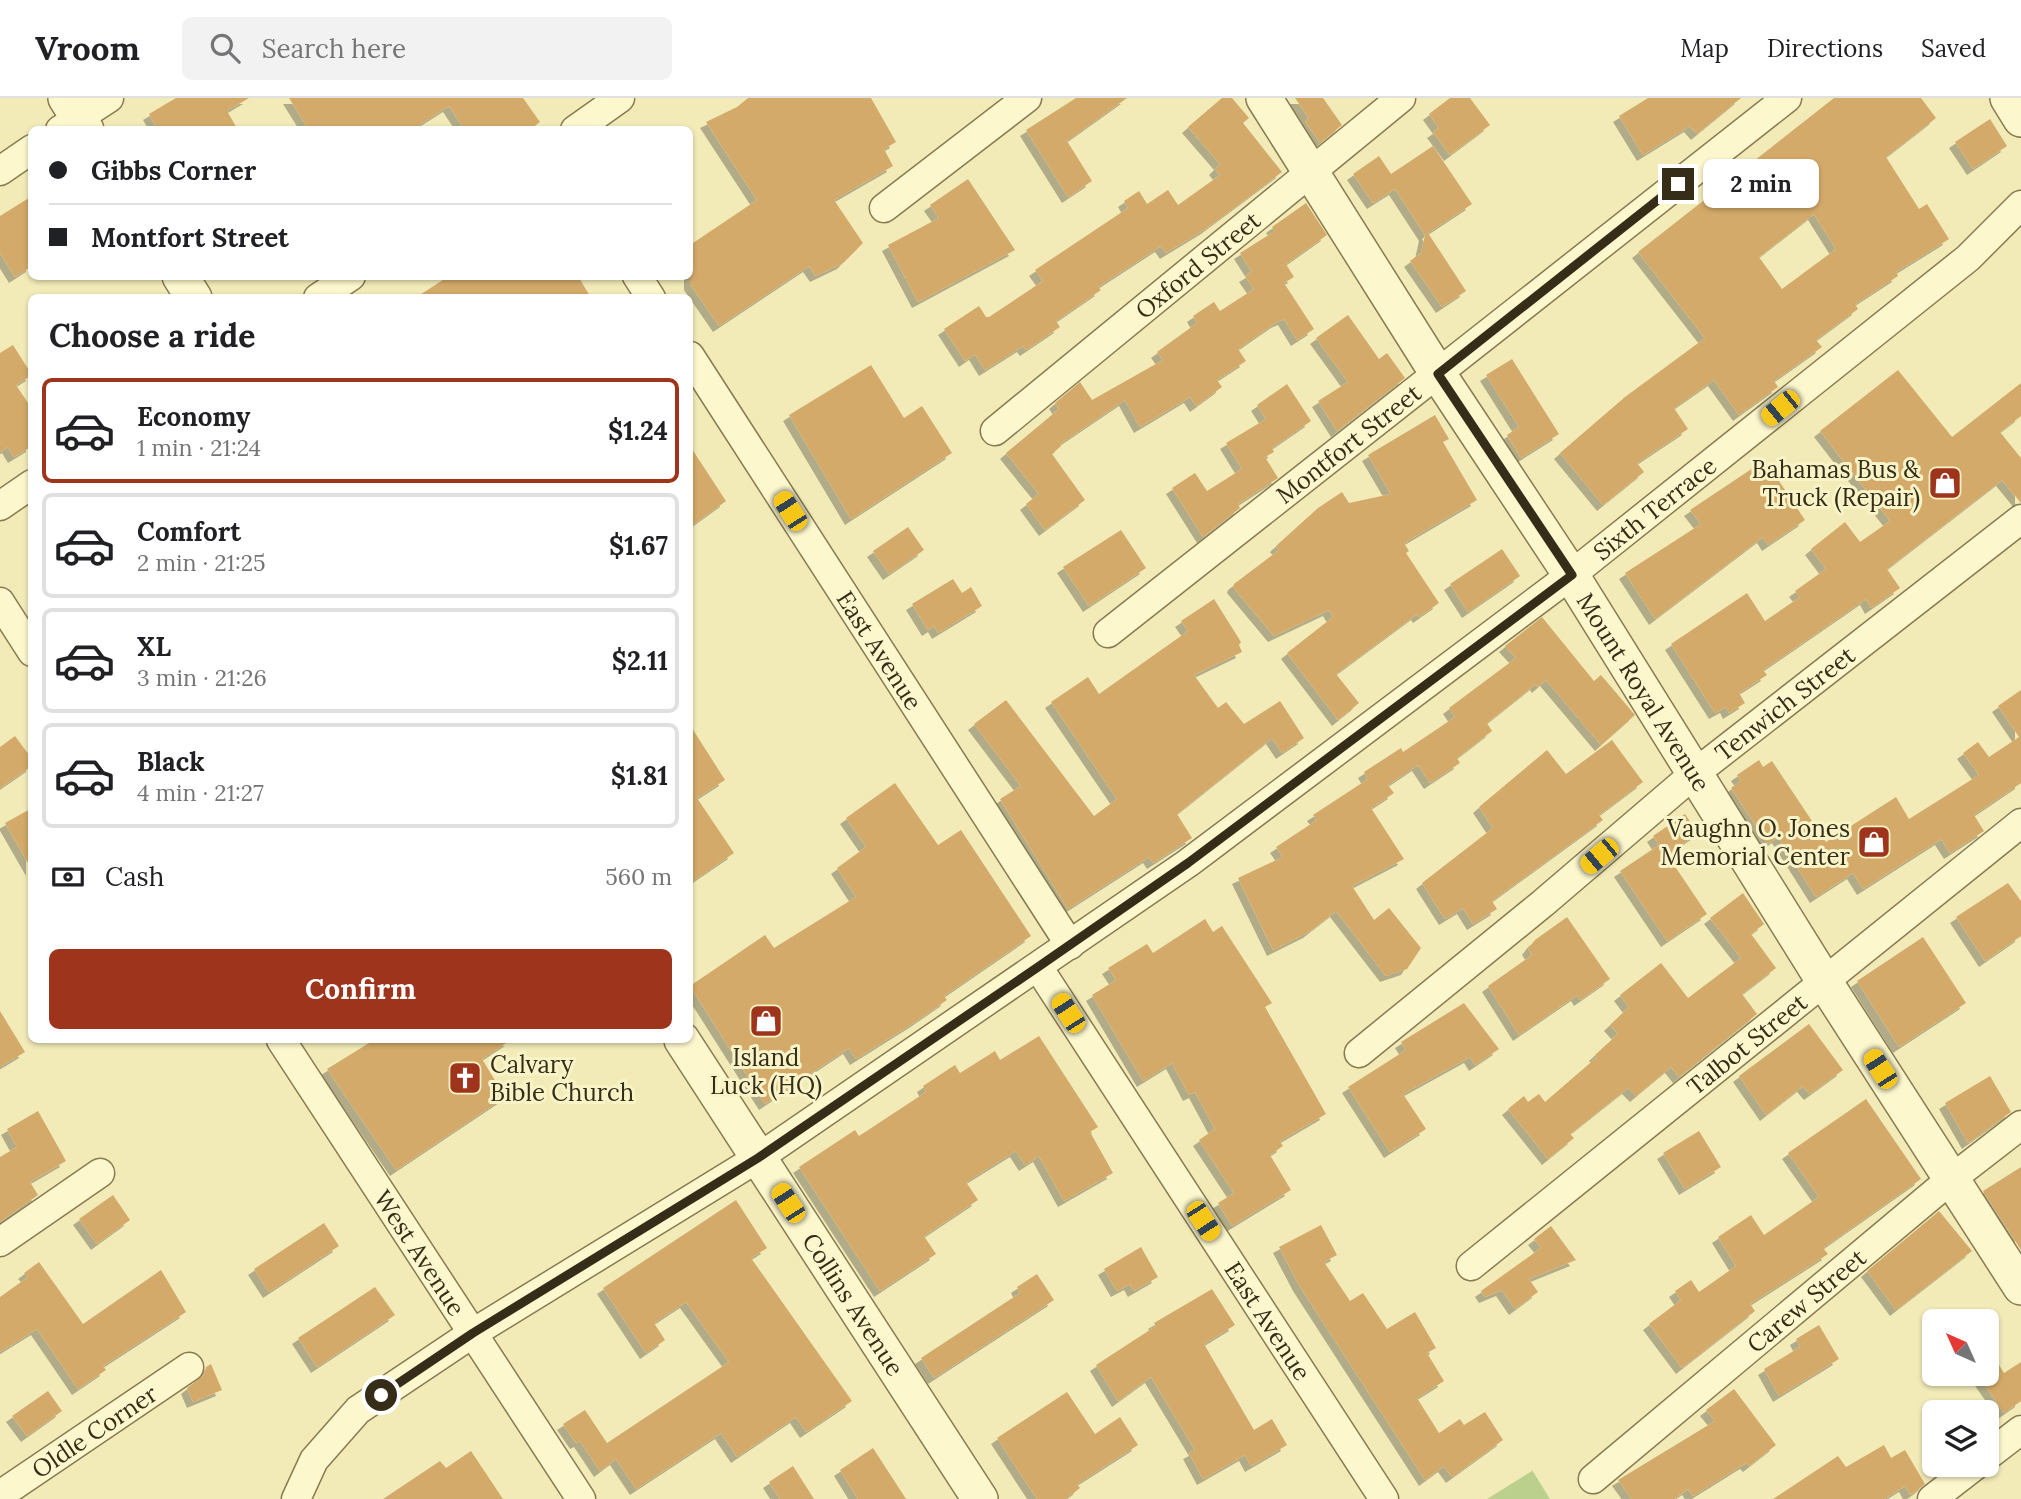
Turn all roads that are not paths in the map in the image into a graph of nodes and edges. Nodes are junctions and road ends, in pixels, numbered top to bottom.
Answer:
1 (109, 98) edge
2 (620, 98) edge
3 (1027, 98) edge
4 (1264, 98) edge
5 (1401, 98) edge
6 (1787, 98) edge
7 (2008, 98) edge
8 (73, 118) edge
9 (2021, 119) edge
10 (581, 126) edge
11 (28, 152) edge
12 (1310, 169) junction
13 (0, 171) edge
14 (2021, 205) edge
15 (884, 208) dead end
16 (345, 280) edge
17 (324, 294) edge
18 (693, 361) edge
19 (1438, 374) junction
20 (995, 431) dead end
21 (28, 487) edge
22 (0, 506) edge
23 (2021, 519) edge
24 (1572, 575) junction
25 (0, 602) edge
26 (1108, 634) dead end
27 (28, 646) edge
28 (1694, 775) junction
29 (2021, 823) edge
30 (1070, 945) junction
31 (1038, 967) junction
32 (1824, 981) junction
33 (283, 1043) edge
34 (684, 1043) edge
35 (1359, 1053) dead end
36 (2021, 1125) edge
37 (758, 1158) junction
38 (100, 1173) dead end
39 (1950, 1180) junction
40 (0, 1242) edge
41 (1471, 1266) dead end
42 (2021, 1287) edge
43 (473, 1333) junction
44 (189, 1367) dead end
45 (2021, 1430) edge
46 (1999, 1447) edge
47 (1961, 1477) edge
48 (1592, 1479) dead end
49 (0, 1495) edge
50 (296, 1499) edge
51 (581, 1499) edge
52 (980, 1499) edge
53 (1384, 1499) edge
54 (1933, 1499) edge

1 - 8 street
2 - 10 street
3 - 15 street
4 - 12 street, Mount Royal Avenue
5 - 12 street, Oxford Street
6 - 19 street, Montfort Street
7 - 9 street
11 - 13 street
12 - 19 street, Mount Royal Avenue
12 - 20 street, Oxford Street
14 - 24 street, Sixth Terrace
16 - 17 street
18 - 30 street, East Avenue
19 - 24 street, Mount Royal Avenue
19 - 26 street, Montfort Street
21 - 22 street
23 - 28 street, Tenwich Street
24 - 28 street, Mount Royal Avenue
24 - 30 street, Sixth Terrace
25 - 27 street
28 - 32 street, Mount Royal Avenue
28 - 35 street, Tenwich Street
29 - 32 street, Talbot Street
30 - 31 street, Sixth Terrace
31 - 37 street, Sixth Terrace
31 - 53 street, East Avenue
32 - 39 street, Mount Royal Avenue
32 - 41 street, Talbot Street
33 - 43 street, West Avenue
34 - 37 street, Collins Avenue
36 - 39 street, Carew Street
37 - 43 street, Sixth Terrace
37 - 52 street, Collins Avenue
38 - 40 street
39 - 42 street, Mount Royal Avenue
39 - 48 street, Carew Street
43 - 50 street, Sixth Terrace
43 - 51 street, West Avenue
44 - 49 street, Oldle Corner
45 - 46 street
47 - 54 street

